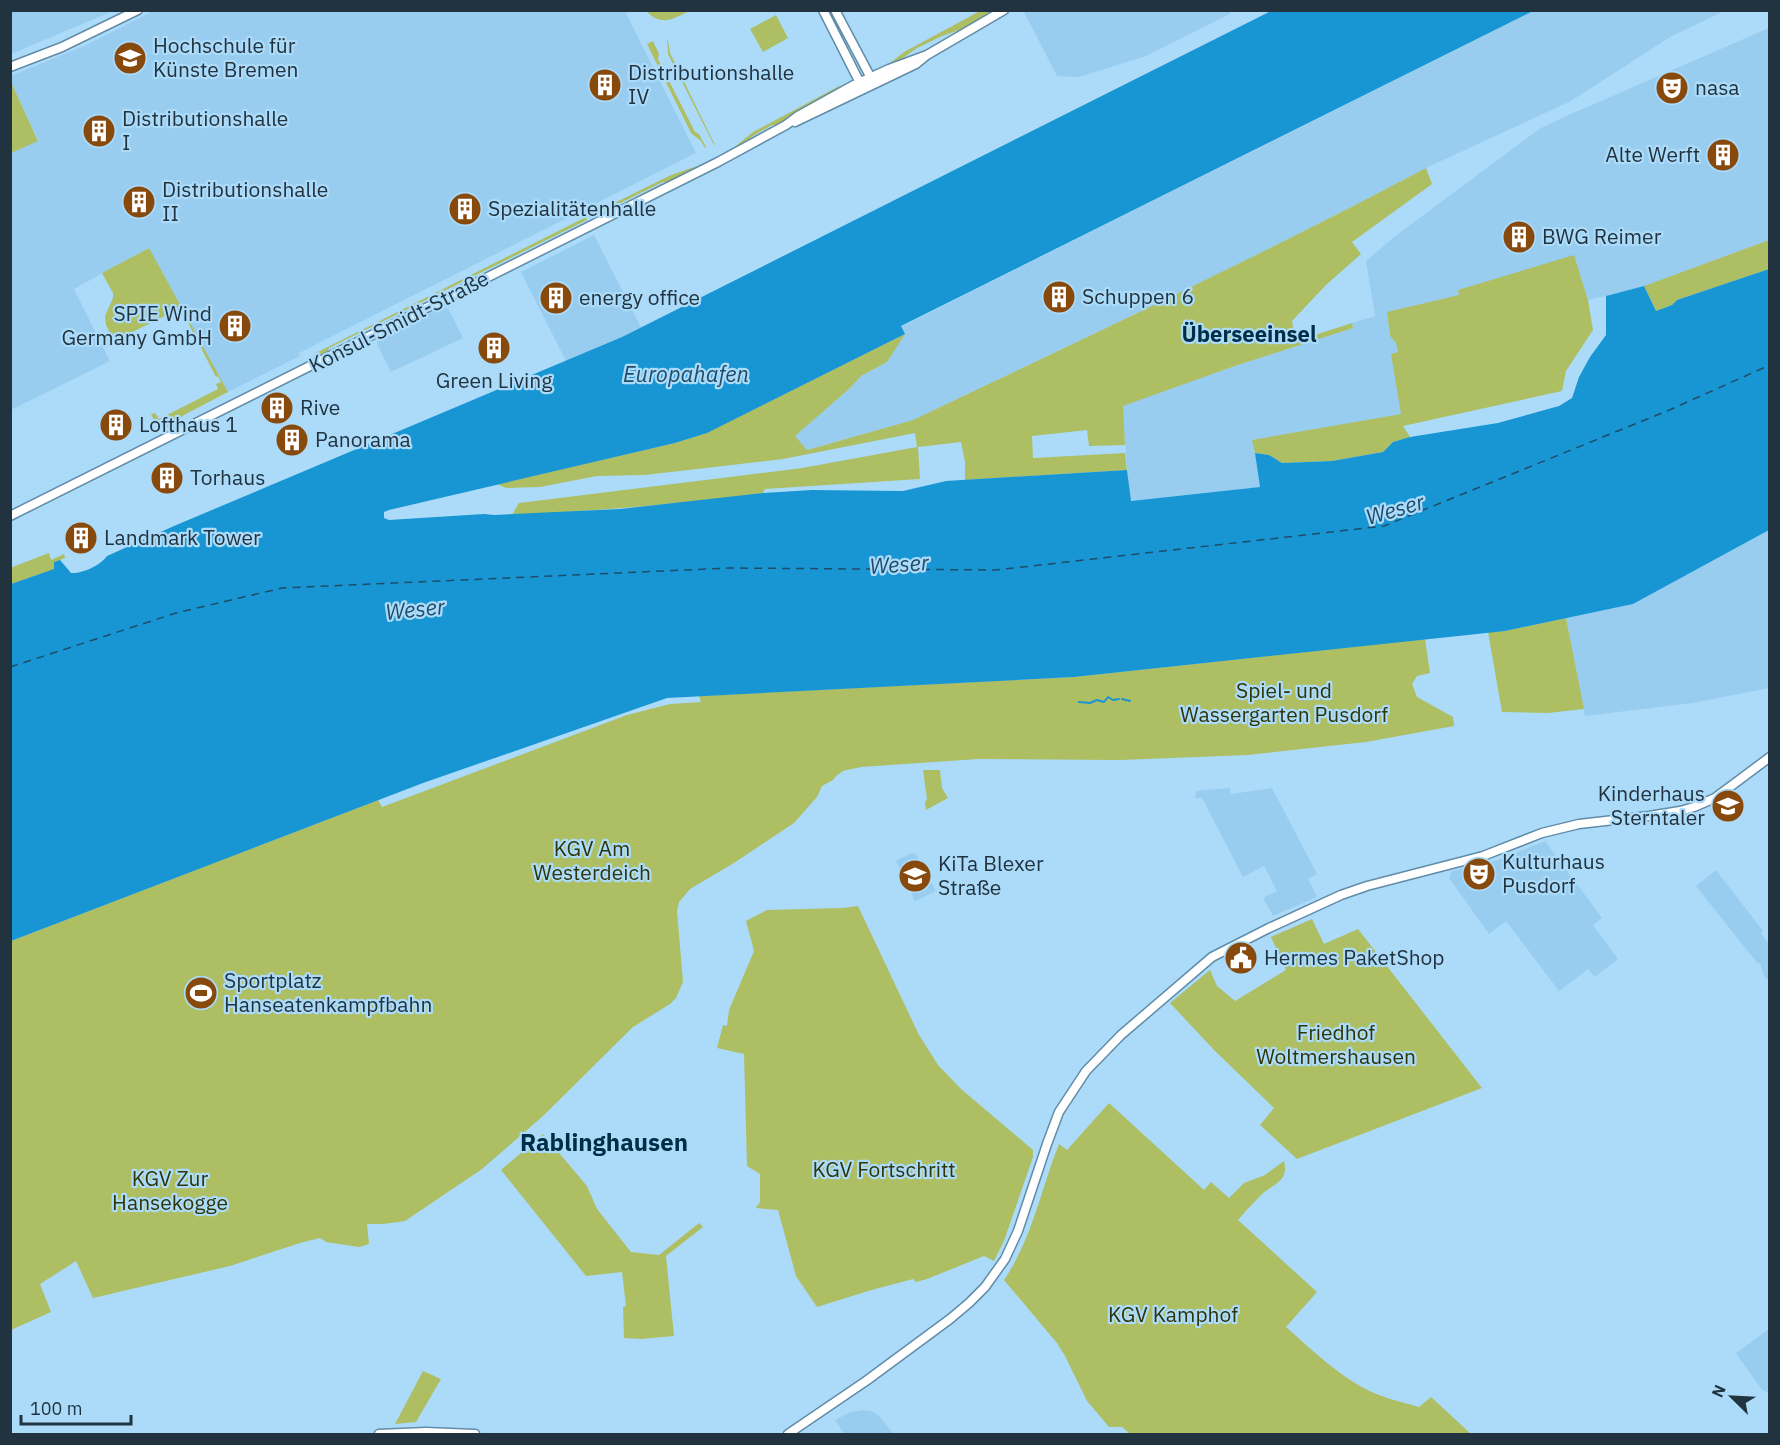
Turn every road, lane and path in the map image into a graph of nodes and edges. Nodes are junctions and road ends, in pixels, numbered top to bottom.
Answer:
1 (138, 10) edge
2 (823, 10) edge
3 (835, 10) edge
4 (1004, 10) edge
5 (10, 67) edge
6 (870, 82) junction
7 (860, 83) junction
8 (786, 125) junction
9 (10, 516) edge
10 (1770, 757) edge
11 (379, 1434) edge
12 (475, 1434) edge
13 (788, 1434) edge

1 - 5 street
2 - 7 street
3 - 6 street
4 - 6 street, Konsul-Smidt-Straße
6 - 7 street
6 - 8 street, Konsul-Smidt-Straße
7 - 8 street, Konsul-Smidt-Straße
8 - 9 street, Konsul-Smidt-Straße
10 - 13 street
11 - 12 street

